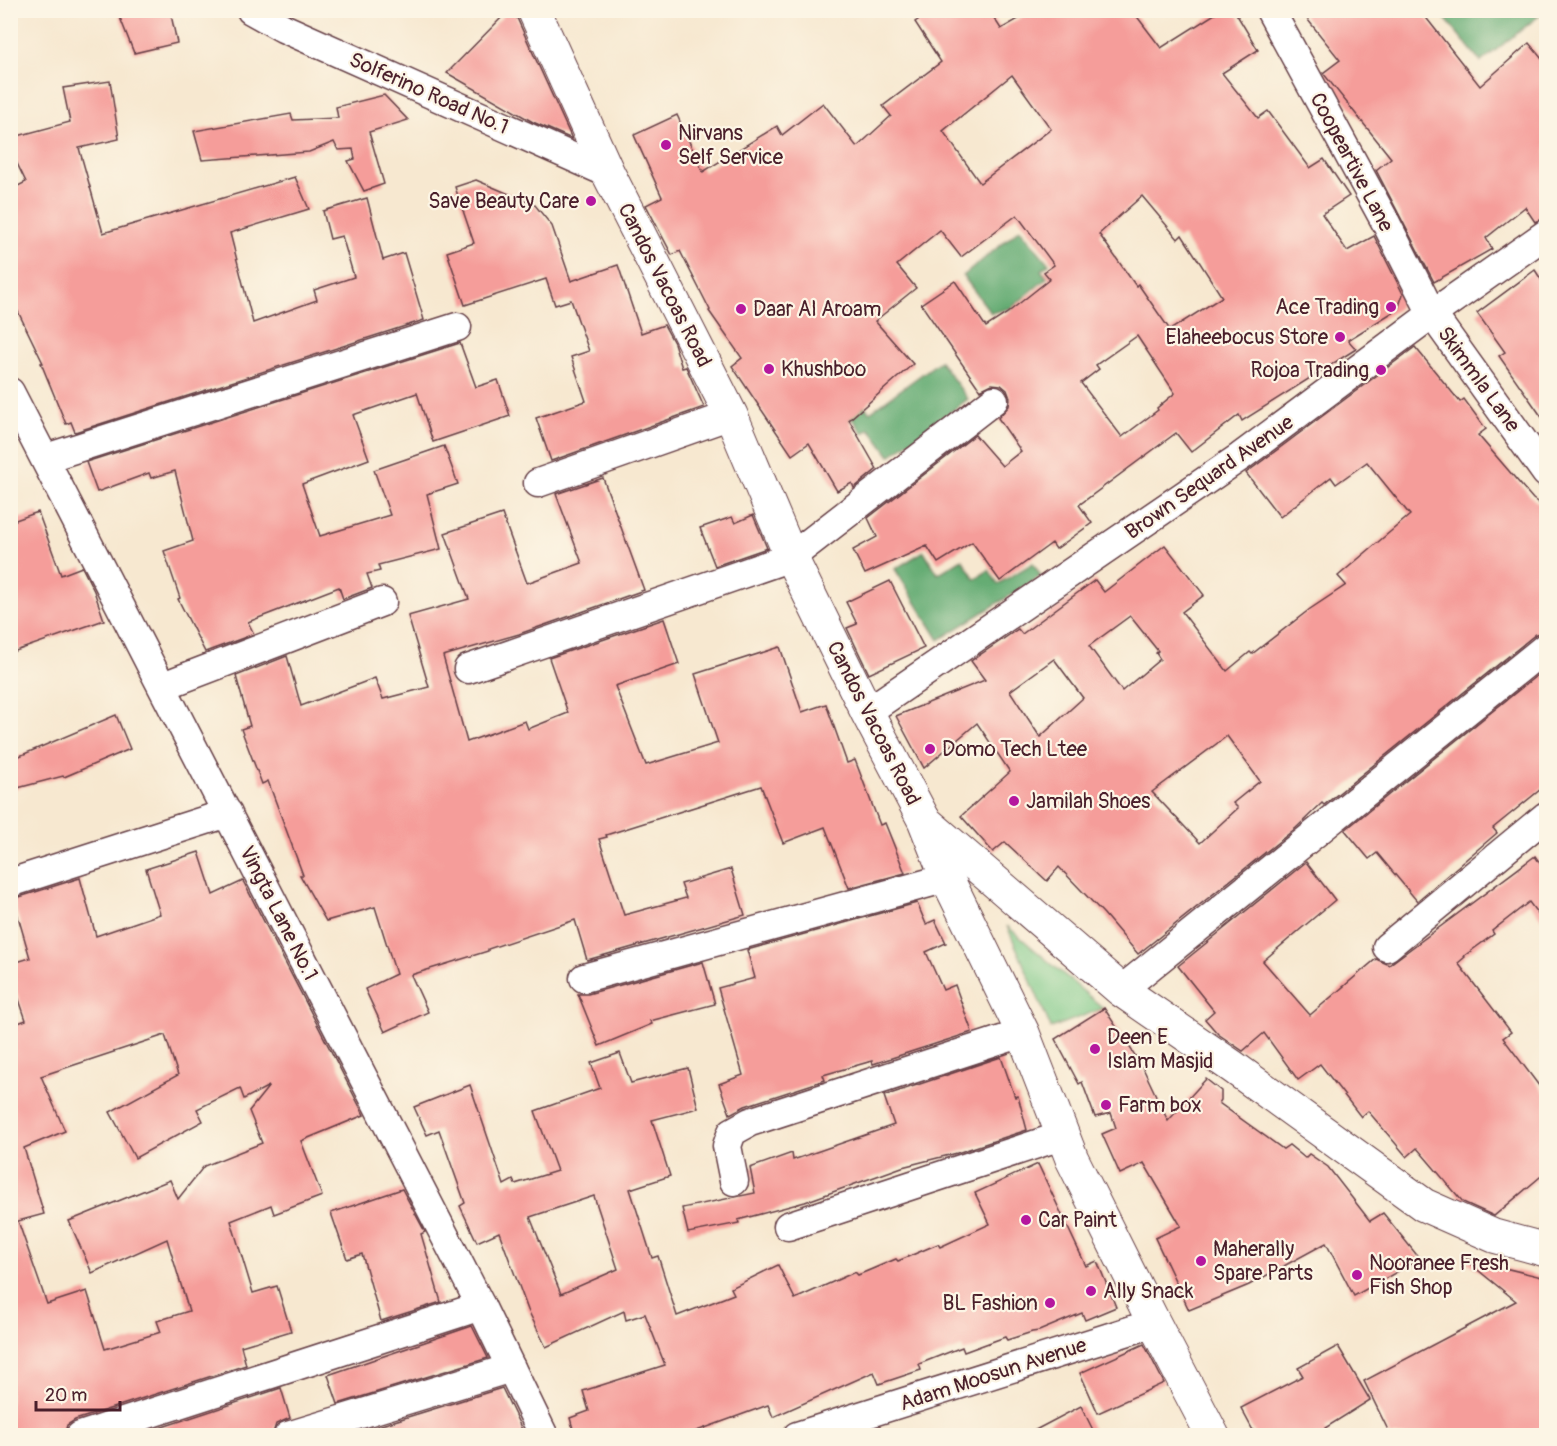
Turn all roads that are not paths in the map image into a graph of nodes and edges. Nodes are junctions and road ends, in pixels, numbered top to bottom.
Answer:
1 (251, 10) edge
2 (534, 10) edge
3 (1270, 10) edge
4 (608, 173) junction
5 (1546, 234) edge
6 (1432, 314) junction
7 (457, 327) dead end
8 (10, 392) edge
9 (994, 400) dead end
10 (731, 415) junction
11 (46, 458) junction
12 (1546, 473) edge
13 (537, 483) dead end
14 (790, 557) junction
15 (381, 602) dead end
16 (1546, 647) edge
17 (468, 669) dead end
18 (163, 686) junction
19 (867, 712) junction
20 (228, 813) junction
21 (1546, 816) edge
22 (924, 820) junction
23 (947, 878) junction
24 (10, 883) edge
25 (1387, 947) dead end
26 (584, 978) dead end
27 (1121, 990) junction
28 (1023, 1033) junction
29 (1062, 1136) junction
30 (734, 1180) dead end
31 (788, 1226) dead end
32 (1546, 1250) edge
33 (481, 1306) junction
34 (1154, 1323) junction
35 (511, 1368) junction
36 (80, 1436) edge
37 (288, 1436) edge
38 (544, 1436) edge
39 (797, 1436) edge
40 (1213, 1436) edge

1 - 4 street, Solferino Road No.1
2 - 4 main road, Candos Vacoas Road
3 - 6 street, Coopeartive Lane
4 - 10 main road, Candos Vacoas Road
5 - 6 street, Brown Sequard Avenue
6 - 12 street, Skimmla Lane
6 - 19 street, Brown Sequard Avenue
7 - 11 street
8 - 11 street, Vingta Lane No.1
9 - 14 street
10 - 13 street
10 - 14 main road, Candos Vacoas Road
11 - 18 street, Vingta Lane No.1
14 - 17 street
14 - 19 main road, Candos Vacoas Road
15 - 18 street
16 - 27 street
18 - 20 street, Vingta Lane No.1
19 - 22 main road, Candos Vacoas Road
20 - 24 street
20 - 33 street, Vingta Lane No.1
21 - 25 street
22 - 23 main road, Candos Vacoas Road
22 - 27 main road
23 - 26 street
23 - 28 main road, Candos Vacoas Road
27 - 32 main road
28 - 29 main road, Candos Vacoas Road
28 - 30 street
29 - 31 street
29 - 34 main road, Candos Vacoas Road
33 - 35 street, Vingta Lane No.1
33 - 36 street
34 - 39 street, Adam Moosun Avenue
34 - 40 main road, Candos Vacoas Road
35 - 37 street
35 - 38 street, Vingta Lane No.1

